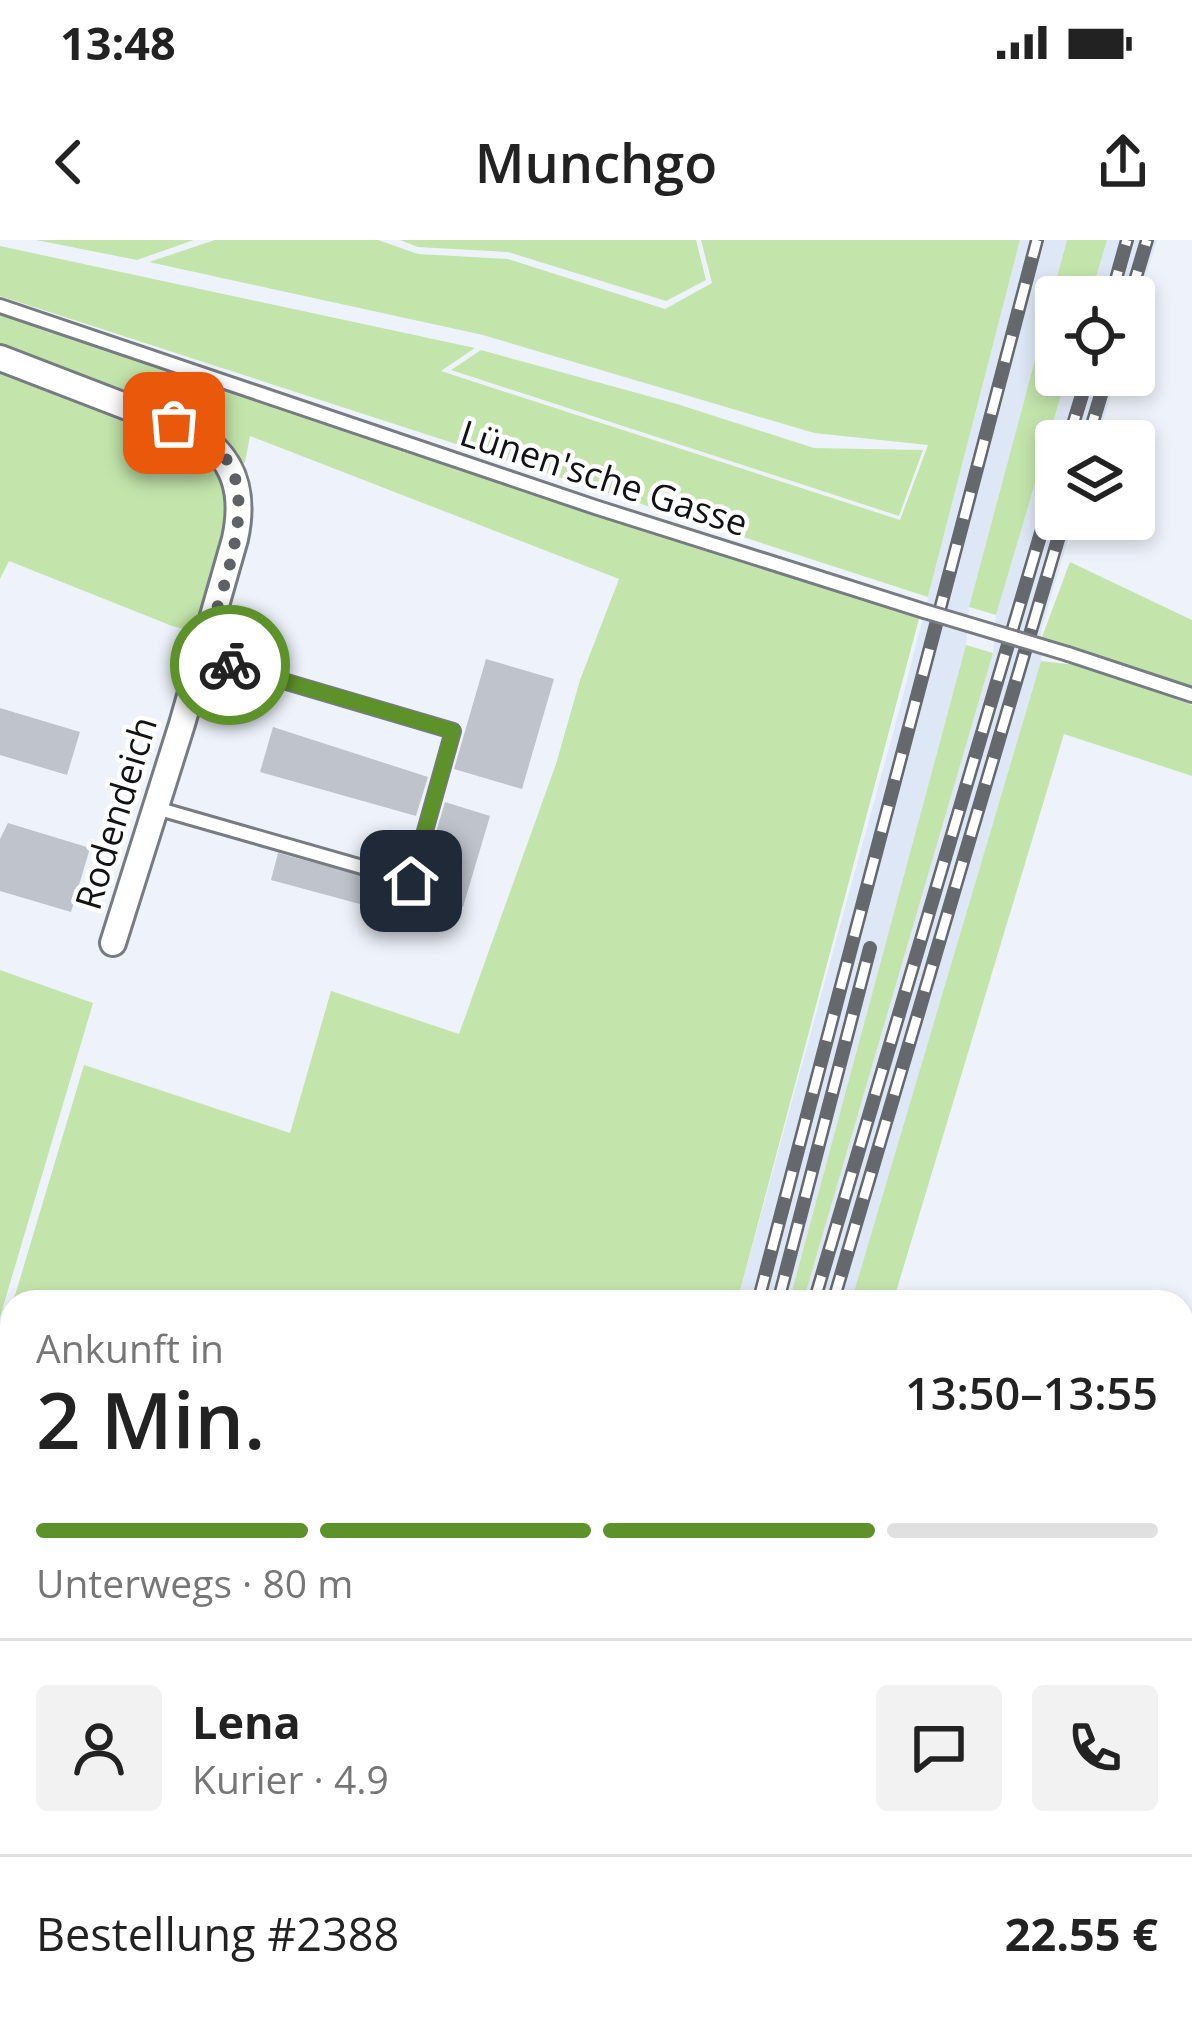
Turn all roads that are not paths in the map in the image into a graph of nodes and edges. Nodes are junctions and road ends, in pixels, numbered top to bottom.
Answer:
1 (0, 306) edge
2 (0, 358) edge
3 (202, 656) junction
4 (1192, 695) edge
5 (156, 808) junction
6 (113, 944) dead end

1 - 4 lane, Lünen'sche Gasse, bridge
2 - 3 street, Rodendeich
3 - 5 street, Rodendeich
3 - 5 lane
5 - 6 street, Rodendeich

